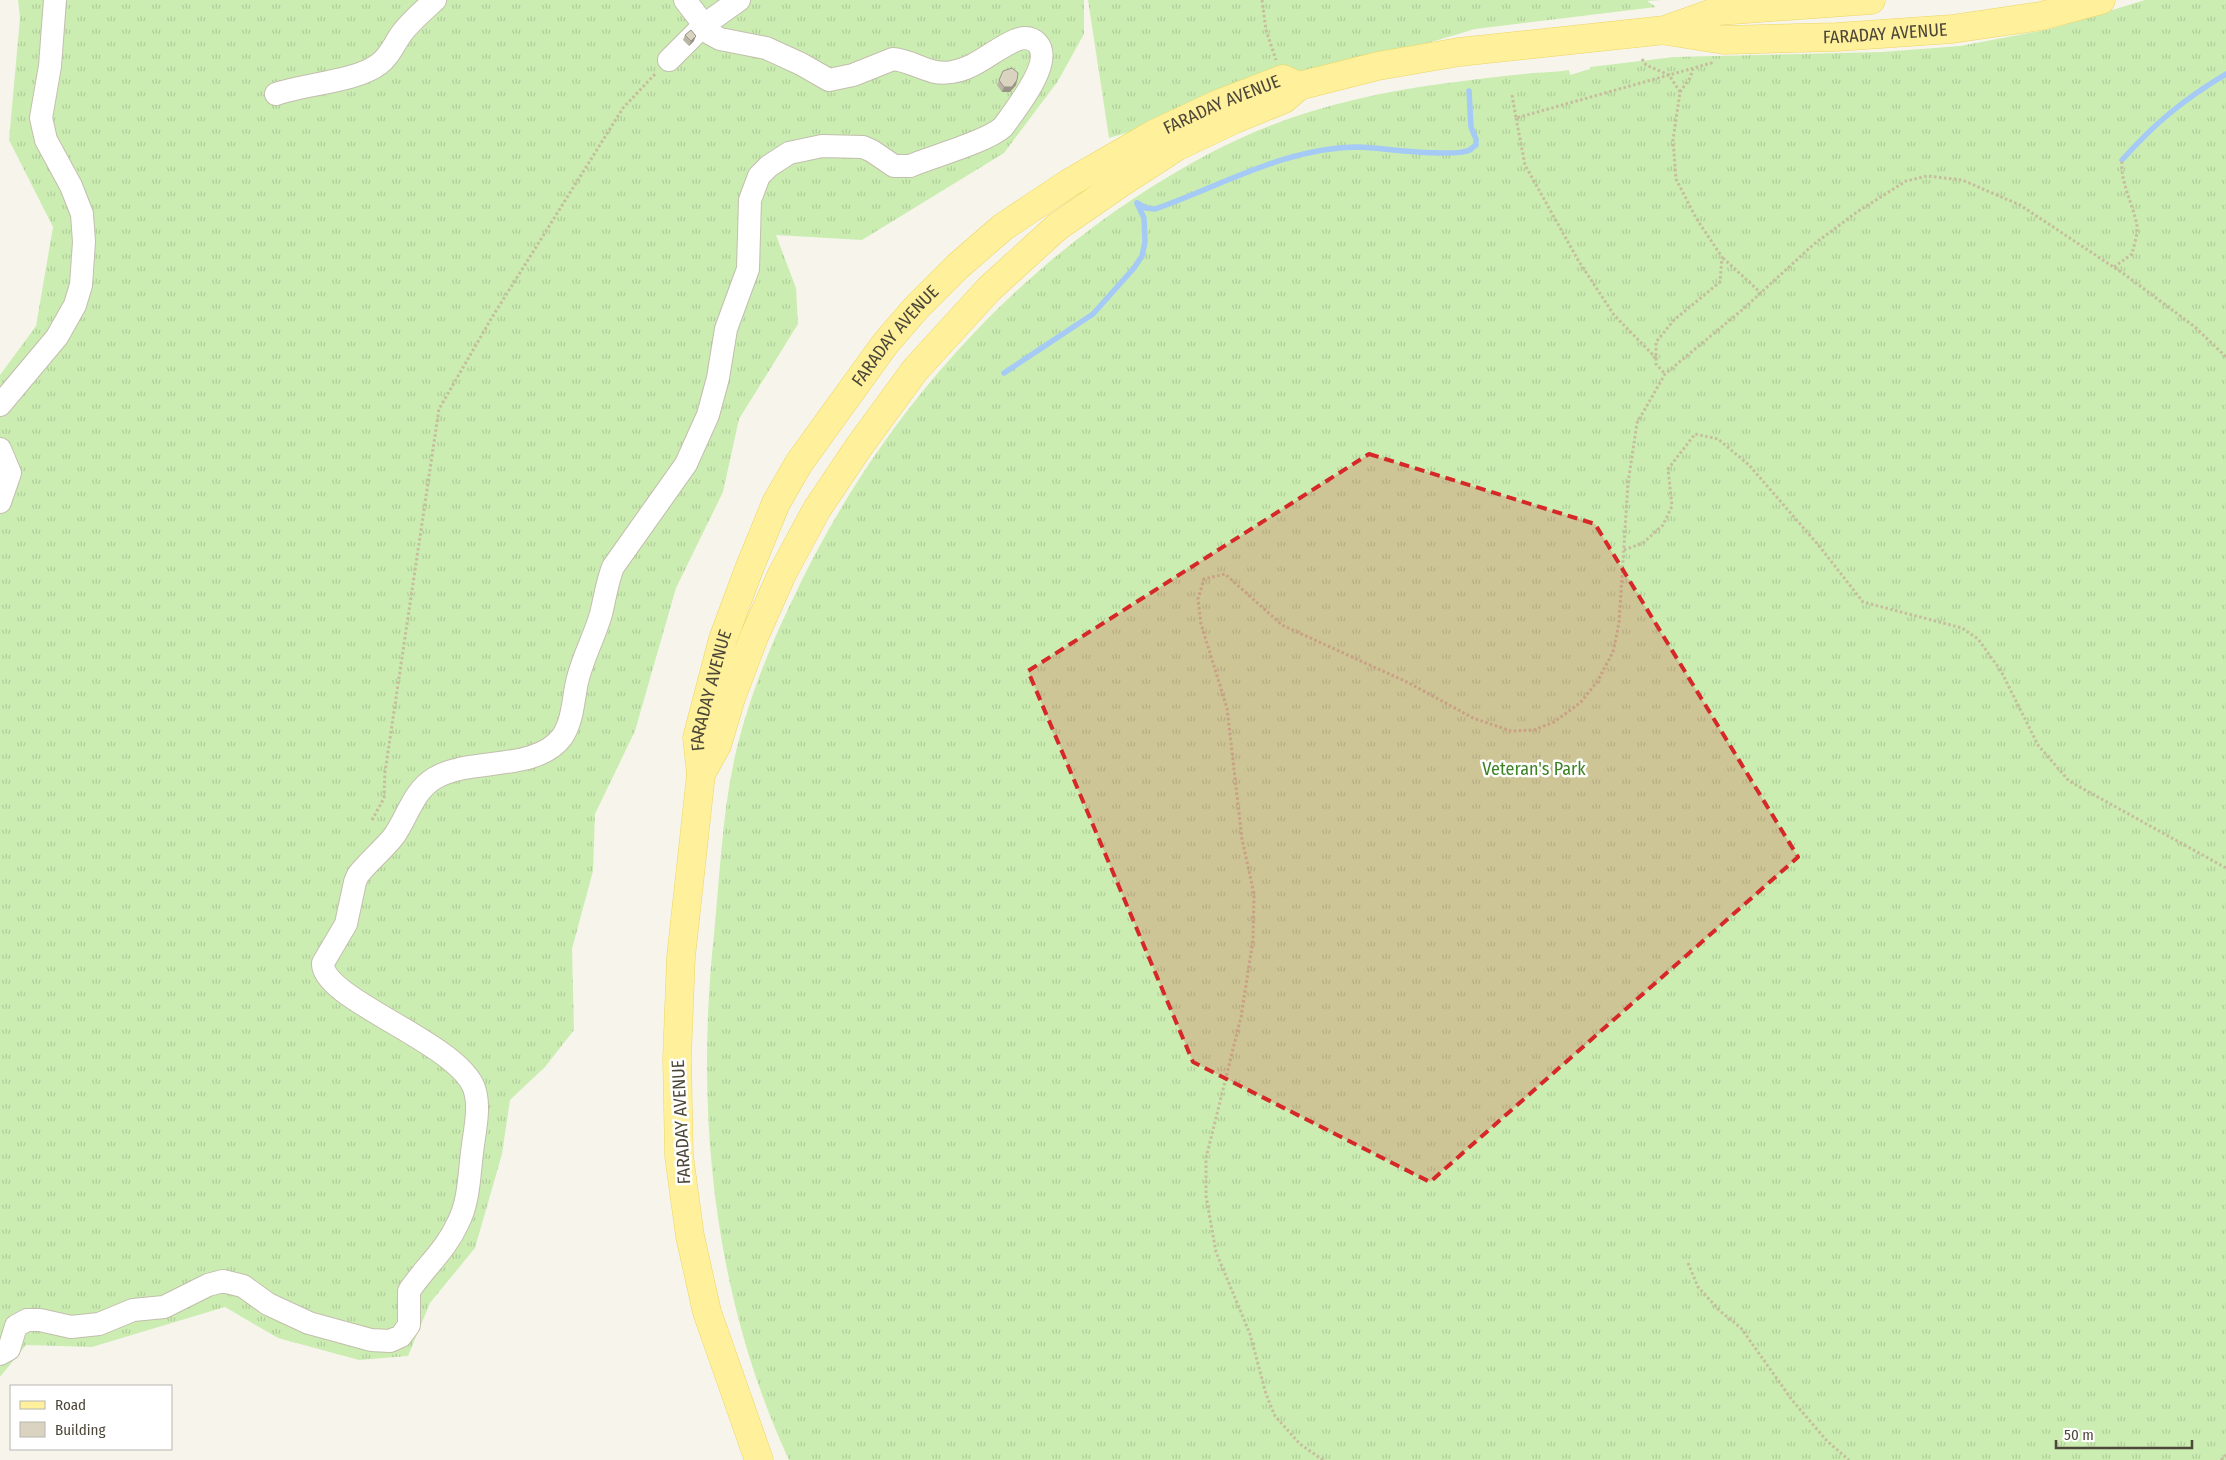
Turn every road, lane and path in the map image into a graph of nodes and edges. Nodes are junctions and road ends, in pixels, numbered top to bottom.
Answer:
1 (55, 0) edge
2 (435, 0) edge
3 (685, 0) edge
4 (739, 0) edge
5 (1262, 0) edge
6 (1871, 0) edge
7 (2101, 0) edge
8 (704, 26) junction
9 (1665, 30) junction
10 (1642, 59) dead end
11 (668, 60) joint
12 (1721, 60) dead end
13 (1694, 68) junction
14 (1669, 74) junction
15 (1291, 83) junction
16 (1680, 92) junction
17 (276, 94) dead end
18 (1512, 96) dead end
19 (1516, 118) junction
20 (2122, 160) dead end
21 (1722, 257) junction
22 (2114, 267) junction
23 (1760, 293) junction
24 (2226, 357) edge
25 (1656, 358) junction
26 (1665, 374) junction
27 (0, 405) edge
28 (0, 449) edge
29 (0, 502) edge
30 (1624, 550) junction
31 (701, 774) junction
32 (372, 820) dead end
33 (2226, 868) edge
34 (1688, 1263) dead end
35 (0, 1354) edge
36 (2226, 1455) edge
37 (759, 1460) edge
38 (1323, 1460) edge
39 (1850, 1460) edge
40 (2221, 1460) edge

1 - 27 lane
2 - 17 lane
3 - 8 lane
4 - 8 lane
5 - 15 path
6 - 9 main road, FARADAY AVENUE
7 - 9 main road, FARADAY AVENUE
8 - 11 lane
8 - 35 lane
9 - 15 main road, FARADAY AVENUE
10 - 14 path
11 - 32 path
12 - 13 path
13 - 14 path
13 - 16 path
14 - 16 path
14 - 19 path
15 - 31 main road, FARADAY AVENUE
15 - 31 main road, FARADAY AVENUE
16 - 21 path
18 - 19 path
19 - 25 path
20 - 22 path
21 - 23 path
21 - 25 path
22 - 23 path
22 - 24 path
23 - 26 path
25 - 26 path
26 - 30 path
28 - 29 lane
30 - 33 path
30 - 38 path
31 - 37 main road, FARADAY AVENUE
34 - 39 path
36 - 40 path

